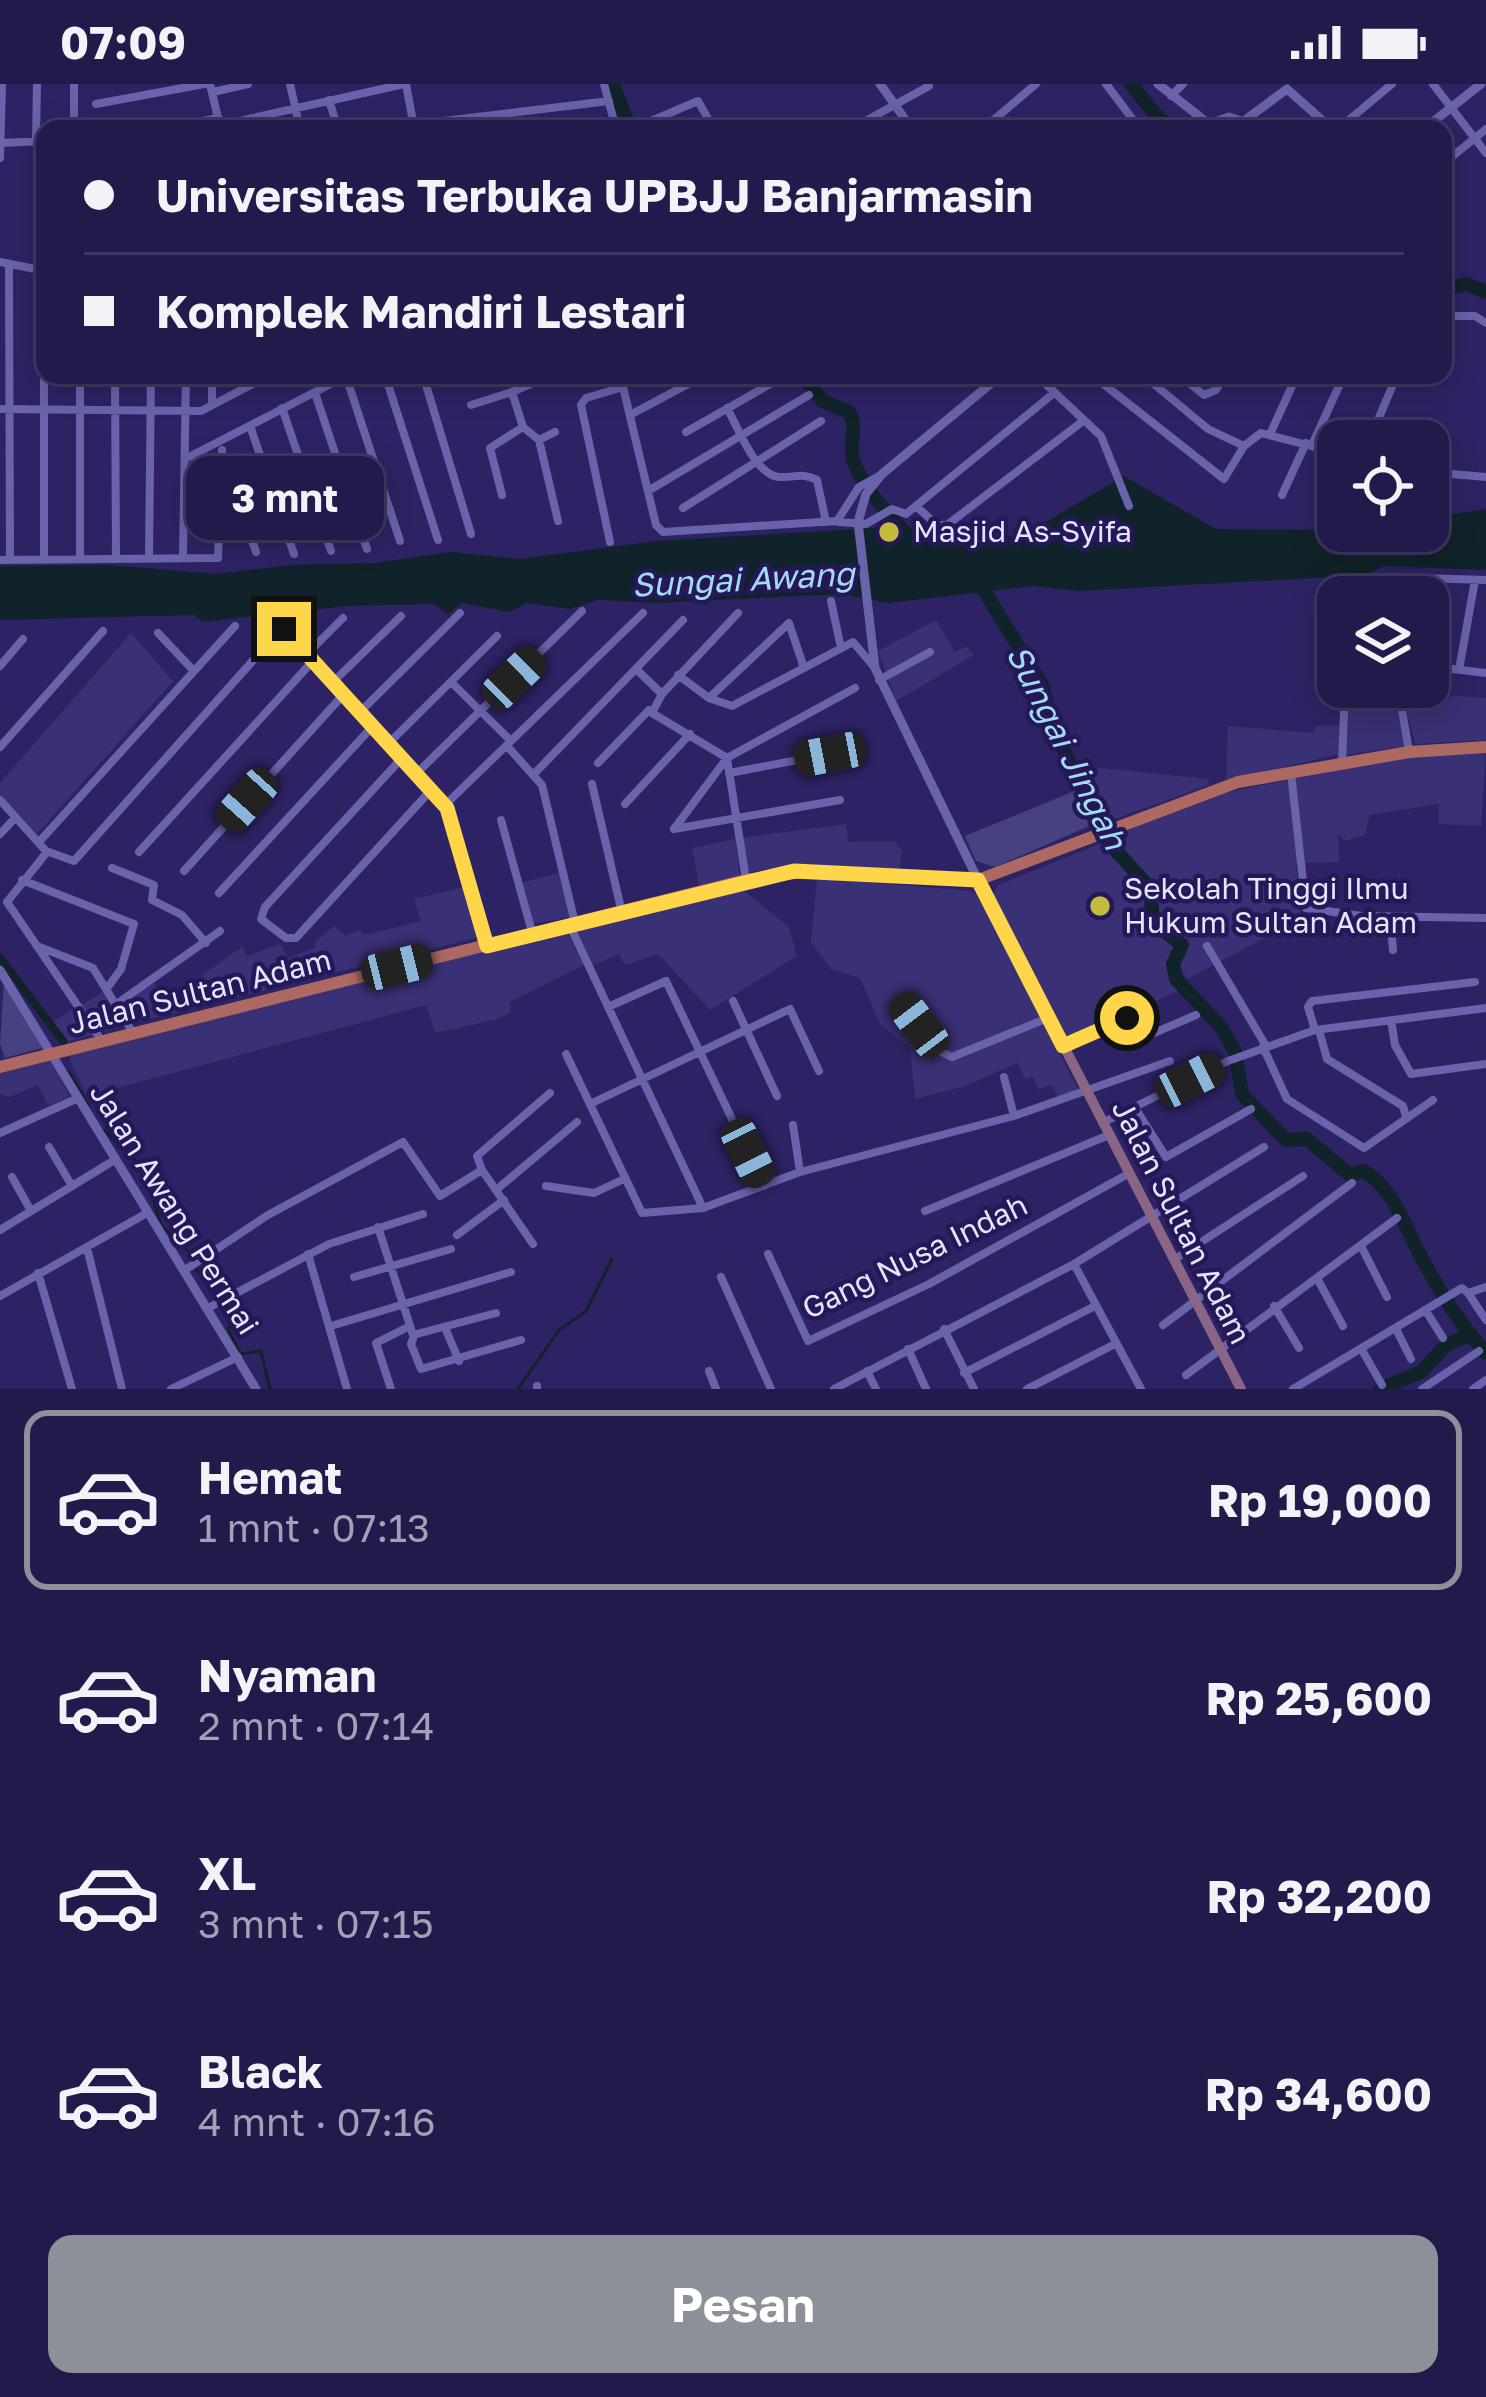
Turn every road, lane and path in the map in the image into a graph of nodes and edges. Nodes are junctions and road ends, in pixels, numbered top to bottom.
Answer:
1 (37, 84) edge
2 (74, 84) edge
3 (248, 84) edge
4 (290, 84) edge
5 (405, 84) edge
6 (604, 84) edge
7 (880, 84) edge
8 (1036, 84) edge
9 (1106, 84) edge
10 (1158, 84) edge
11 (1184, 84) edge
12 (1392, 84) edge
13 (1433, 84) edge
14 (1481, 84) edge
15 (929, 86) edge
16 (1, 87) edge
17 (209, 87) edge
18 (154, 88) edge
19 (1171, 96) junction
20 (329, 100) junction
21 (609, 101) junction
22 (96, 104) dead end
23 (892, 105) junction
24 (296, 107) junction
25 (1450, 108) junction
26 (260, 116) junction
27 (40, 120) edge
28 (74, 120) edge
29 (221, 120) edge
30 (242, 120) edge
31 (261, 120) edge
32 (298, 120) edge
33 (335, 120) edge
34 (413, 120) edge
35 (432, 120) edge
36 (614, 120) edge
37 (657, 120) edge
38 (709, 120) edge
39 (866, 120) edge
40 (905, 120) edge
41 (994, 120) edge
42 (1133, 120) edge
43 (1204, 120) edge
44 (1247, 120) edge
45 (1324, 120) edge
46 (1346, 120) edge
47 (1435, 120) edge
48 (1, 122) edge
49 (1486, 129) edge
50 (1474, 138) junction
51 (36, 141) edge
52 (1, 142) edge
53 (1486, 153) edge
54 (1452, 156) edge
55 (0, 158) edge
56 (4, 263) edge
57 (36, 269) edge
58 (1452, 316) edge
59 (1486, 323) edge
60 (44, 384) edge
61 (80, 384) edge
62 (116, 384) edge
63 (151, 384) edge
64 (186, 384) edge
65 (212, 384) edge
66 (243, 384) edge
67 (250, 384) edge
68 (332, 384) edge
69 (350, 384) edge
70 (388, 384) edge
71 (426, 384) edge
72 (530, 384) edge
73 (622, 384) edge
74 (688, 384) edge
75 (770, 384) edge
76 (990, 384) edge
77 (1045, 384) edge
78 (1103, 384) edge
79 (1154, 384) edge
80 (1191, 384) edge
81 (1220, 384) edge
82 (1293, 384) edge
83 (1340, 384) edge
84 (1393, 384) edge
85 (244, 387) junction
86 (623, 387) junction
87 (512, 392) junction
88 (315, 393) junction
89 (1054, 393) junction
90 (809, 395) dead end
91 (212, 405) junction
92 (471, 405) dead end
93 (282, 408) junction
94 (727, 408) junction
95 (5, 410) edge
96 (44, 410) junction
97 (80, 410) junction
98 (150, 410) junction
99 (187, 410) junction
100 (115, 412) junction
101 (630, 415) junction
102 (1378, 420) edge
103 (821, 421) dead end
104 (1083, 421) junction
105 (250, 426) junction
106 (523, 427) junction
107 (555, 432) dead end
108 (686, 432) dead end
109 (1270, 432) junction
110 (742, 435) junction
111 (539, 440) junction
112 (1309, 444) junction
113 (221, 446) junction
114 (1244, 446) junction
115 (1317, 446) edge
116 (184, 459) junction
117 (758, 461) junction
118 (1449, 473) edge
119 (1486, 476) edge
120 (871, 483) junction
121 (648, 491) junction
122 (502, 495) dead end
123 (1282, 495) dead end
124 (1129, 506) dead end
125 (916, 507) junction
126 (683, 508) dead end
127 (558, 521) dead end
128 (837, 521) junction
129 (826, 523) junction
130 (471, 534) dead end
131 (438, 540) dead end
132 (400, 542) dead end
133 (610, 542) dead end
134 (367, 549) dead end
135 (331, 551) dead end
136 (256, 552) dead end
137 (295, 554) dead end
138 (116, 555) junction
139 (183, 555) junction
140 (149, 556) junction
141 (80, 557) junction
142 (44, 558) junction
143 (5, 560) edge
144 (1449, 579) edge
145 (1480, 580) edge
146 (831, 601) dead end
147 (582, 611) dead end
148 (460, 613) dead end
149 (643, 613) dead end
150 (738, 613) dead end
151 (401, 616) dead end
152 (343, 618) dead end
153 (683, 620) dead end
154 (235, 626) dead end
155 (104, 631) dead end
156 (158, 633) dead end
157 (496, 636) dead end
158 (23, 639) dead end
159 (841, 648) junction
160 (929, 652) dead end
161 (308, 660) junction
162 (0, 666) edge
163 (804, 668) junction
164 (875, 668) junction
165 (192, 669) junction
166 (1449, 669) edge
167 (637, 670) junction
168 (1459, 670) junction
169 (1486, 673) edge
170 (678, 675) junction
171 (879, 680) junction
172 (451, 682) junction
173 (331, 683) junction
174 (855, 688) dead end
175 (662, 694) junction
176 (343, 695) junction
177 (709, 698) junction
178 (1344, 708) edge
179 (1402, 708) edge
180 (650, 709) junction
181 (480, 712) junction
182 (359, 713) junction
183 (372, 727) junction
184 (690, 734) junction
185 (509, 743) junction
186 (388, 744) junction
187 (0, 747) edge
188 (1486, 747) edge
189 (1409, 752) junction
190 (830, 754) dead end
191 (727, 758) junction
192 (401, 759) junction
193 (598, 763) dead end
194 (1342, 764) junction
195 (1291, 772) junction
196 (729, 773) junction
197 (416, 774) junction
198 (534, 774) junction
199 (592, 784) dead end
200 (431, 790) junction
201 (0, 800) edge
202 (840, 800) dead end
203 (625, 804) dead end
204 (445, 805) junction
205 (735, 816) junction
206 (15, 818) junction
207 (501, 820) dead end
208 (0, 834) edge
209 (39, 842) junction
210 (47, 852) junction
211 (139, 852) dead end
212 (112, 868) dead end
213 (184, 871) dead end
214 (22, 880) junction
215 (746, 880) junction
216 (978, 880) junction
217 (219, 893) dead end
218 (622, 914) junction
219 (1390, 917) junction
220 (1486, 918) edge
221 (572, 923) junction
222 (220, 931) dead end
223 (533, 934) junction
224 (206, 943) junction
225 (36, 946) junction
226 (487, 946) junction
227 (1207, 946) dead end
228 (1393, 950) dead end
229 (0, 970) edge
230 (1475, 982) dead end
231 (108, 987) junction
232 (900, 1000) dead end
233 (733, 1001) dead end
234 (118, 1004) junction
235 (608, 1007) junction
236 (1486, 1007) edge
237 (1196, 1015) dead end
238 (1048, 1018) junction
239 (1391, 1020) junction
240 (748, 1030) junction
241 (1317, 1030) junction
242 (133, 1034) junction
243 (102, 1042) junction
244 (1063, 1046) junction
245 (1264, 1047) junction
246 (700, 1053) junction
247 (51, 1054) junction
248 (566, 1054) dead end
249 (1170, 1060) dead end
250 (1486, 1064) edge
251 (0, 1067) edge
252 (819, 1071) dead end
253 (1004, 1077) dead end
254 (644, 1081) junction
255 (1087, 1092) junction
256 (550, 1093) dead end
257 (777, 1096) dead end
258 (76, 1100) junction
259 (1433, 1100) dead end
260 (590, 1104) junction
261 (1135, 1108) junction
262 (1251, 1109) dead end
263 (1014, 1116) junction
264 (1406, 1119) junction
265 (577, 1122) dead end
266 (793, 1125) dead end
267 (1106, 1129) junction
268 (0, 1133) edge
269 (49, 1147) dead end
270 (1264, 1147) dead end
271 (113, 1160) junction
272 (482, 1171) junction
273 (800, 1172) junction
274 (1128, 1174) junction
275 (12, 1177) dead end
276 (1303, 1177) dead end
277 (623, 1179) junction
278 (1352, 1184) dead end
279 (72, 1186) junction
280 (546, 1186) dead end
281 (764, 1186) junction
282 (496, 1190) junction
283 (504, 1200) junction
284 (703, 1208) junction
285 (31, 1211) junction
286 (925, 1211) dead end
287 (147, 1213) junction
288 (423, 1214) dead end
289 (1397, 1218) dead end
290 (1152, 1219) junction
291 (378, 1227) junction
292 (0, 1230) edge
293 (457, 1235) dead end
294 (533, 1244) dead end
295 (1361, 1246) junction
296 (87, 1248) junction
297 (451, 1249) dead end
298 (308, 1253) junction
299 (768, 1254) dead end
300 (1174, 1260) junction
301 (1075, 1264) junction
302 (390, 1266) junction
303 (187, 1268) junction
304 (511, 1272) dead end
305 (38, 1273) junction
306 (354, 1277) dead end
307 (721, 1277) dead end
308 (1318, 1280) junction
309 (1486, 1286) edge
310 (1468, 1293) junction
311 (0, 1296) edge
312 (1388, 1297) dead end
313 (1195, 1301) junction
314 (401, 1305) junction
315 (1274, 1306) junction
316 (1093, 1307) junction
317 (208, 1308) junction
318 (1426, 1311) junction
319 (496, 1313) dead end
320 (1486, 1320) edge
321 (1163, 1325) dead end
322 (332, 1326) junction
323 (1343, 1326) dead end
324 (944, 1329) junction
325 (1396, 1329) junction
326 (446, 1330) junction
327 (412, 1331) junction
328 (1443, 1338) dead end
329 (521, 1340) dead end
330 (1114, 1344) junction
331 (1299, 1348) dead end
332 (908, 1349) junction
333 (1220, 1349) junction
334 (1361, 1349) junction
335 (1479, 1351) dead end
336 (238, 1358) junction
337 (1411, 1359) dead end
338 (459, 1361) junction
339 (709, 1371) dead end
340 (867, 1372) junction
341 (964, 1373) junction
342 (1186, 1375) dead end
343 (1486, 1380) edge
344 (1382, 1385) dead end
345 (72, 1389) edge
346 (122, 1389) edge
347 (171, 1389) edge
348 (256, 1389) edge
349 (347, 1389) edge
350 (391, 1389) edge
351 (716, 1389) edge
352 (771, 1389) edge
353 (834, 1389) edge
354 (876, 1389) edge
355 (926, 1389) edge
356 (974, 1389) edge
357 (1027, 1389) edge
358 (1141, 1389) edge
359 (1241, 1389) edge
360 (1293, 1389) edge
361 (1422, 1389) edge
362 (1473, 1389) edge

1 - 27 street
2 - 28 street
3 - 17 street
4 - 24 street
5 - 20 street
5 - 34 street
6 - 21 street
7 - 23 street
8 - 41 street
9 - 42 street
10 - 19 street
11 - 19 street
12 - 46 street
13 - 25 street
14 - 25 street
15 - 23 street
16 - 48 street
17 - 18 street
17 - 29 street
18 - 22 street
19 - 43 street
20 - 24 street
20 - 33 street
21 - 35 street
21 - 36 street
23 - 39 street
23 - 40 street
24 - 26 street
24 - 32 street
25 - 47 street
25 - 50 street
26 - 30 street
26 - 31 street
37 - 38 street
44 - 45 street
48 - 52 street
49 - 50 street
50 - 53 street
50 - 54 street
51 - 52 street
52 - 55 street
56 - 57 street
56 - 95 street
58 - 59 street
60 - 96 street
61 - 97 street
62 - 100 street
63 - 98 street
64 - 99 street
65 - 91 street
66 - 85 street
67 - 85 street
68 - 88 street
69 - 132 street
70 - 131 street
71 - 130 street
72 - 87 street
73 - 86 street
74 - 101 street
75 - 94 street
76 - 120 street
77 - 89 street
78 - 114 street
79 - 114 street
80 - 81 street
82 - 109 street
83 - 112 street
84 - 102 street
85 - 91 street
86 - 101 street
86 - 133 street
87 - 92 street
87 - 106 street
88 - 93 street
88 - 134 street
89 - 104 street
89 - 125 street
90 - 110 street
91 - 99 street
93 - 105 street
93 - 135 street
94 - 108 street
94 - 110 street
95 - 96 street
95 - 143 street
96 - 97 street
96 - 142 street
97 - 100 street
97 - 141 street
98 - 99 street
98 - 100 street
98 - 140 street
99 - 116 street
100 - 138 street
101 - 121 street
103 - 117 street
104 - 124 street
104 - 125 street
105 - 113 street
105 - 137 street
106 - 111 street
106 - 122 street
107 - 111 street
109 - 112 street
109 - 114 street
110 - 117 street
110 - 121 street
111 - 127 street
112 - 115 street
112 - 123 street
113 - 116 street
113 - 136 street
113 - 139 street
116 - 139 street
117 - 126 street
117 - 129 street
118 - 119 street
120 - 128 street
120 - 164 street
121 - 129 street
125 - 128 street
128 - 129 street
138 - 140 street
138 - 141 street
139 - 140 street
141 - 142 street
142 - 143 street
144 - 145 street
145 - 168 street
146 - 159 street
147 - 181 street
148 - 182 street
149 - 185 street
150 - 170 street
151 - 173 street
152 - 161 street
153 - 167 street
154 - 165 street
155 - 187 street
156 - 165 street
157 - 172 street
158 - 162 street
159 - 163 street
159 - 164 street
160 - 171 street
161 - 173 street
161 - 210 street
161 - 211 street
163 - 177 street
163 - 177 street
164 - 171 street
165 - 209 street
166 - 168 street
167 - 175 street
167 - 198 street
168 - 169 street
170 - 175 street
170 - 177 street
171 - 216 street
172 - 181 street
172 - 186 street
173 - 176 street
174 - 191 street
175 - 180 street
176 - 182 street
176 - 213 street
178 - 194 street
179 - 189 street
180 - 184 street
180 - 193 street
181 - 185 street
181 - 197 street
182 - 183 street
183 - 186 street
183 - 217 street
184 - 191 street
184 - 203 street
185 - 198 street
185 - 204 street
186 - 192 street
188 - 189 main road
189 - 194 main road
190 - 196 street
191 - 196 street
191 - 205 street
192 - 197 street
192 - 200 street
194 - 195 main road
195 - 216 main road
195 - 219 street
196 - 205 street
197 - 200 street
198 - 221 street
199 - 218 street
200 - 204 street
201 - 206 street
202 - 205 street
204 - 226 street
205 - 215 street
206 - 208 street
206 - 209 street
207 - 223 street
209 - 210 street
210 - 214 street
212 - 224 street
214 - 225 street
214 - 231 street
215 - 216 main road, Jalan Sultan Adam
215 - 218 main road, Jalan Sultan Adam
216 - 238 main road, Jalan Sultan Adam
218 - 221 main road, Jalan Sultan Adam
219 - 220 street
219 - 228 street
221 - 223 main road, Jalan Sultan Adam
221 - 235 street
222 - 224 street
223 - 226 main road, Jalan Sultan Adam
224 - 234 street
225 - 231 street
225 - 243 street
226 - 242 main road, Jalan Sultan Adam
227 - 245 street
229 - 247 street, Jalan Awang Permai
230 - 241 street
231 - 234 street
232 - 238 street
233 - 240 street
234 - 242 street
235 - 246 street
235 - 254 street
236 - 239 street
237 - 244 street
238 - 244 main road, Jalan Sultan Adam
239 - 241 street
239 - 250 street
240 - 246 street
240 - 252 street
240 - 257 street
241 - 245 street
241 - 264 street
242 - 243 main road, Jalan Sultan Adam
243 - 247 main road, Jalan Sultan Adam
244 - 255 main road, Jalan Sultan Adam
245 - 261 street
245 - 264 street
246 - 254 street
246 - 281 street
247 - 251 main road, Jalan Sultan Adam
247 - 258 street, Jalan Awang Permai
248 - 260 street
249 - 255 street
253 - 263 street
254 - 260 street
254 - 284 street
255 - 263 street
255 - 267 main road, Jalan Sultan Adam
256 - 272 street
258 - 268 street
258 - 271 street, Jalan Awang Permai
259 - 264 street
260 - 277 street
261 - 262 street
261 - 267 street
263 - 273 street
265 - 282 street
266 - 273 street
267 - 274 main road, Jalan Sultan Adam
267 - 286 street
269 - 279 street
270 - 290 street
271 - 279 street
271 - 287 street, Jalan Awang Permai
272 - 282 street
272 - 303 street
273 - 281 street
274 - 290 main road, Jalan Sultan Adam
274 - 299 street, Gang Nusa Indah
275 - 285 street
276 - 300 street
277 - 280 street
277 - 284 street
278 - 313 street
279 - 285 street
281 - 284 street
282 - 283 street
283 - 293 street
283 - 294 street
285 - 292 street
287 - 296 street
287 - 303 street, Jalan Awang Permai
288 - 291 street
289 - 295 street
290 - 300 main road, Jalan Sultan Adam
290 - 301 street
291 - 298 street
291 - 302 street
295 - 308 street
295 - 312 street
296 - 305 street
296 - 346 street
297 - 302 street
298 - 317 street
298 - 322 street
300 - 313 main road, Jalan Sultan Adam
301 - 316 street
301 - 324 street
302 - 306 street
302 - 314 street
303 - 317 street, Jalan Awang Permai
304 - 314 street
305 - 311 street
305 - 345 street
307 - 352 street
308 - 315 street
308 - 323 street
309 - 310 street
310 - 318 street
310 - 320 street
313 - 321 street
313 - 333 main road, Jalan Sultan Adam
314 - 322 street
314 - 327 street
315 - 331 street
315 - 333 street
316 - 330 street
316 - 341 street
317 - 336 street, Jalan Awang Permai
318 - 325 street
318 - 328 street
319 - 326 street
322 - 349 street
324 - 332 street
324 - 341 street
325 - 334 street
325 - 337 street
326 - 327 street
326 - 338 street
327 - 338 street
327 - 350 street
329 - 338 street
330 - 357 street
330 - 358 street
332 - 340 street
332 - 355 street
333 - 342 street
333 - 359 main road, Jalan Sultan Adam
334 - 344 street
334 - 360 street
335 - 361 street
336 - 347 street
336 - 348 street, Jalan Awang Permai
339 - 351 street
340 - 353 street
340 - 354 street
341 - 356 street
343 - 362 street

